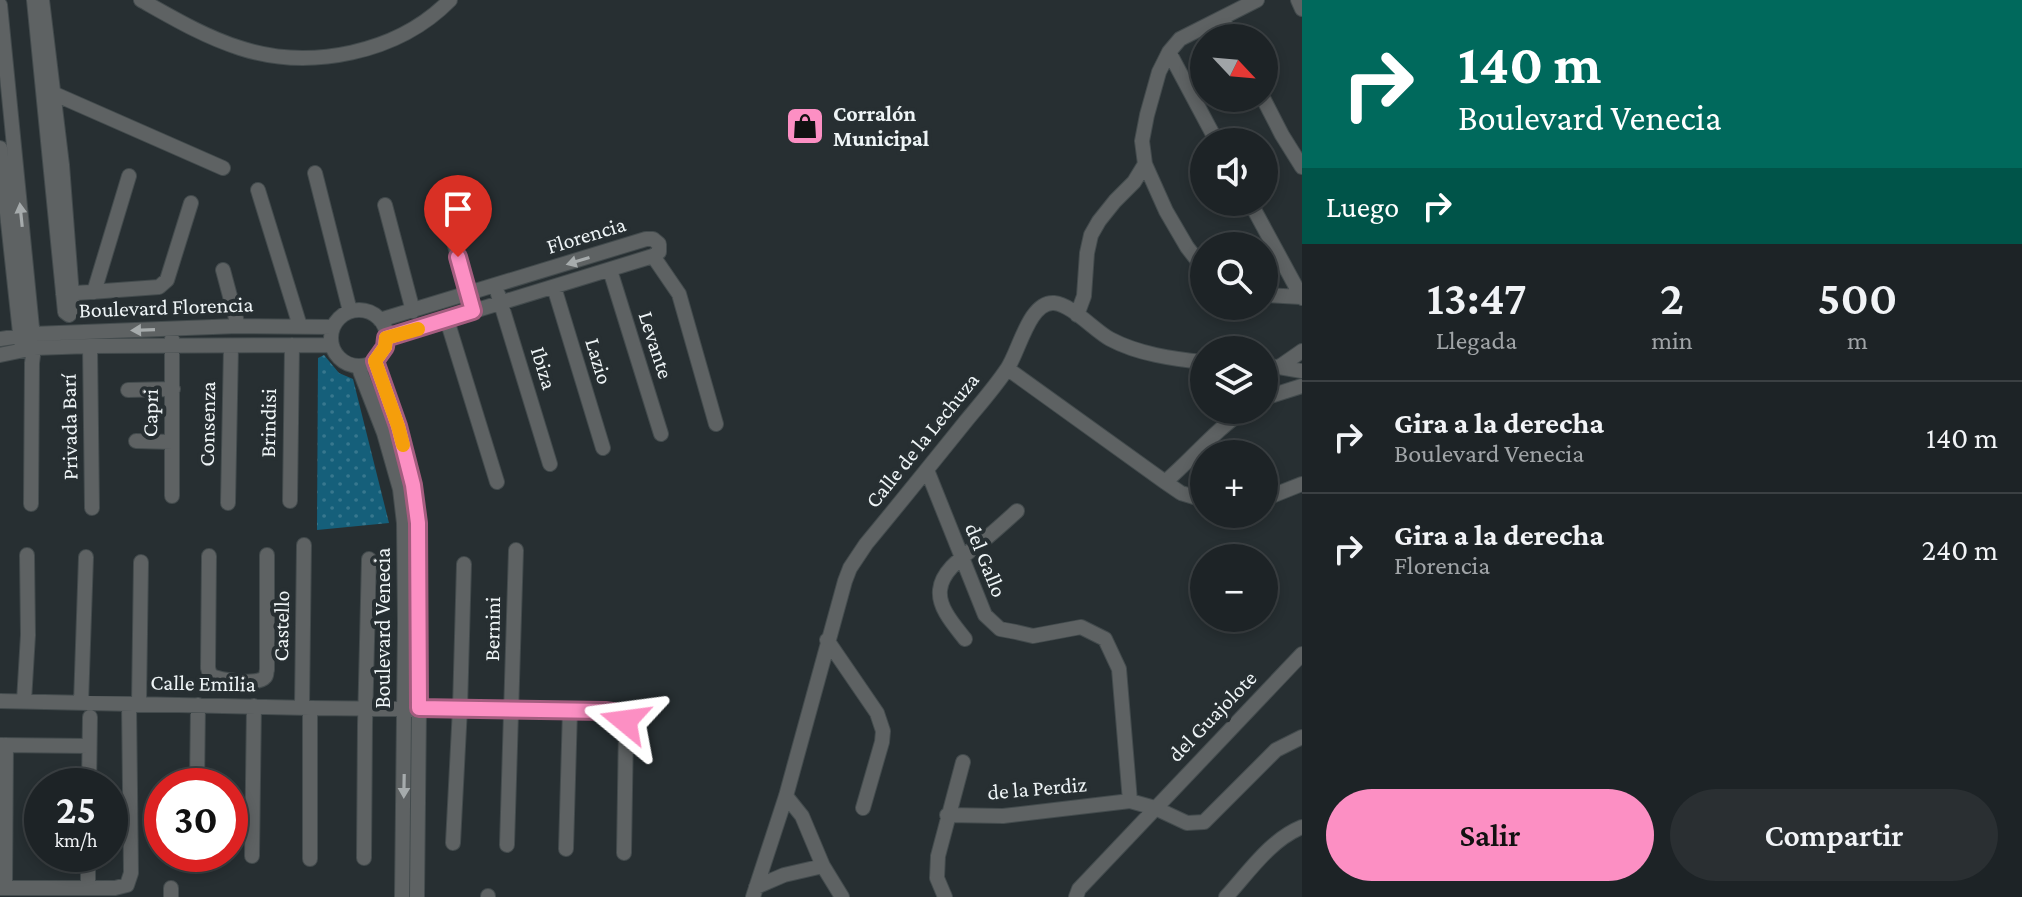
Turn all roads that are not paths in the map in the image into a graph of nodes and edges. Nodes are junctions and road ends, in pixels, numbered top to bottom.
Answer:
1 (34, 0) edge
2 (42, 0) edge
3 (141, 0) edge
4 (450, 0) edge
5 (1257, 0) edge
6 (1298, 0) edge
7 (0, 5) edge
8 (1302, 9) edge
9 (1222, 18) junction
10 (1225, 24) edge
11 (1169, 52) junction
12 (4, 76) edge
13 (49, 92) junction
14 (1270, 112) edge
15 (1210, 128) edge
16 (6, 134) edge
17 (0, 148) edge
18 (1145, 164) junction
19 (1302, 167) edge
20 (223, 168) dead end
21 (315, 173) dead end
22 (129, 176) dead end
23 (258, 190) dead end
24 (191, 203) dead end
25 (443, 203) dead end
26 (385, 205) dead end
27 (1258, 216) edge
28 (1190, 251) edge
29 (653, 256) junction
30 (223, 270) dead end
31 (610, 270) junction
32 (496, 286) junction
33 (554, 287) junction
34 (94, 292) junction
35 (468, 294) junction
36 (1278, 296) edge
37 (1302, 297) edge
38 (501, 303) junction
39 (350, 311) junction
40 (413, 311) junction
41 (473, 311) junction
42 (1077, 315) junction
43 (380, 320) junction
44 (447, 320) junction
45 (238, 326) junction
46 (300, 326) junction
47 (333, 327) junction
48 (172, 329) junction
49 (386, 338) junction
50 (0, 339) edge
51 (292, 345) junction
52 (332, 345) junction
53 (28, 346) junction
54 (90, 346) junction
55 (172, 346) junction
56 (231, 346) junction
57 (1302, 351) edge
58 (0, 355) edge
59 (1190, 360) edge
60 (375, 361) junction
61 (1278, 364) edge
62 (358, 366) junction
63 (1278, 368) edge
64 (1008, 369) junction
65 (1302, 371) edge
66 (1302, 386) edge
67 (173, 389) junction
68 (128, 390) dead end
69 (1278, 394) edge
70 (716, 424) dead end
71 (1228, 424) edge
72 (661, 434) dead end
73 (136, 441) dead end
74 (172, 442) junction
75 (603, 448) dead end
76 (550, 464) dead end
77 (927, 470) junction
78 (497, 482) dead end
79 (1165, 482) junction
80 (1302, 484) edge
81 (1278, 493) edge
82 (172, 496) dead end
83 (1190, 496) edge
84 (290, 501) dead end
85 (228, 503) dead end
86 (31, 504) dead end
87 (92, 508) dead end
88 (1017, 511) dead end
89 (304, 545) dead end
90 (516, 550) dead end
91 (27, 555) dead end
92 (267, 555) dead end
93 (209, 556) dead end
94 (86, 557) dead end
95 (961, 557) junction
96 (369, 559) dead end
97 (141, 562) dead end
98 (464, 564) dead end
99 (965, 639) dead end
100 (827, 640) junction
101 (1302, 654) edge
102 (235, 681) junction
103 (0, 701) edge
104 (24, 701) junction
105 (81, 703) junction
106 (134, 704) junction
107 (198, 705) junction
108 (234, 706) junction
109 (254, 706) junction
110 (306, 707) junction
111 (365, 708) junction
112 (412, 708) junction
113 (460, 708) junction
114 (512, 709) junction
115 (570, 710) junction
116 (90, 717) dead end
117 (1302, 737) edge
118 (3, 745) edge
119 (89, 746) junction
120 (963, 762) dead end
121 (89, 768) edge
122 (197, 768) edge
123 (786, 796) junction
124 (1130, 801) junction
125 (863, 808) dead end
126 (1155, 808) junction
127 (947, 815) junction
128 (1302, 827) edge
129 (453, 843) dead end
130 (507, 845) dead end
131 (566, 849) dead end
132 (624, 853) dead end
133 (252, 856) dead end
134 (364, 858) dead end
135 (310, 859) dead end
136 (823, 866) junction
137 (88, 872) edge
138 (88, 887) junction
139 (3, 888) edge
140 (41, 892) edge
141 (755, 892) edge
142 (402, 897) edge
143 (417, 897) edge
144 (842, 897) edge
145 (945, 897) edge
146 (1076, 897) edge
147 (1226, 897) edge

1 - 13 street
2 - 13 street
3 - 4 street
5 - 9 street
6 - 8 street
7 - 12 street
9 - 10 street
9 - 11 street
11 - 15 street
11 - 18 street
12 - 16 street
13 - 20 street
13 - 34 street
14 - 19 street
53 -> 16 street
17 - 53 street
18 - 28 street
18 - 42 street
21 - 39 street
22 - 34 street
23 - 46 street
24 - 34 street
25 - 35 street
26 - 40 street
27 - 37 street
29 - 31 street, Florencia
29 -> 32 street, Florencia
29 - 70 street
30 - 45 street
31 - 33 street, Florencia
31 - 72 street, Levante
32 - 35 street, Florencia
32 - 38 street, Ibiza
33 - 38 street, Florencia
33 - 75 street, Lazio
35 - 40 street, Florencia
35 - 41 street
36 - 37 street
38 - 41 street, Florencia
38 - 76 street, Ibiza
39 - 43 street
39 - 47 street
40 - 43 street, Florencia
41 - 44 street, Florencia
42 - 59 street
42 - 64 street, Calle de la Lechuza
43 - 49 street
44 - 49 street, Florencia
44 - 78 street
45 - 46 street, Boulevard Florencia
45 - 48 street, Boulevard Florencia
46 - 47 street, Boulevard Florencia
47 - 52 street
48 -> 53 street, Boulevard Florencia
48 - 55 street, Capri
49 - 60 street
50 - 53 street, Boulevard Florencia
51 - 52 street, Boulevard Florencia
51 - 56 street, Boulevard Florencia
51 - 84 street, Brindisi
52 - 62 street
53 - 54 street, Boulevard Florencia
53 - 58 street, Boulevard Florencia
53 - 86 street
54 - 55 street, Boulevard Florencia
54 - 87 street, Privada Barí
55 - 56 street, Boulevard Florencia
55 - 67 street, Capri
56 - 85 street, Consenza
57 - 61 street
60 - 62 street
60 - 112 street, Boulevard Venecia
62 - 112 street, Boulevard Venecia
63 - 65 street
64 - 77 street, Calle de la Lechuza
64 - 79 street
66 - 69 street
67 - 68 street
67 - 74 street, Capri
71 - 79 street
73 - 74 street
74 - 82 street, Capri
77 - 95 street, del Gallo
77 - 100 street, Calle de la Lechuza
79 - 83 street
80 - 81 street
88 - 95 street
89 - 110 street, Castello
90 - 114 street, Bernini
91 - 104 street
92 - 102 street
93 - 102 street
94 - 105 street
95 - 99 street
95 - 124 street, del Gallo
96 - 111 street
97 - 106 street
98 - 113 street
100 - 123 street, Calle de la Lechuza
100 - 125 street
101 - 126 street, del Guajolote
102 - 108 street
103 - 104 street, Calle Emilia
104 - 105 street, Calle Emilia
105 - 106 street, Calle Emilia
106 - 107 street, Calle Emilia
106 - 138 street
107 - 108 street, Calle Emilia
107 - 122 street
108 - 109 street, Calle Emilia
109 - 110 street, Calle Emilia
109 - 133 street
110 - 111 street, Calle Emilia
110 - 135 street, Castello
111 - 112 street, Calle Emilia
111 - 134 street
112 - 113 street, Calle Emilia
112 -> 142 street, Boulevard Venecia
112 - 143 street, Boulevard Venecia
113 - 114 street, Calle Emilia
113 - 129 street
114 - 115 street, Calle Emilia
114 - 130 street, Bernini
115 - 131 street
115 - 132 street, Calle Emilia
116 - 119 street
117 - 126 street
118 - 119 street
118 - 139 street
119 - 121 street
120 - 127 street
123 - 136 street
123 - 141 street, Calle de la Lechuza
124 - 126 street
124 - 127 street, de la Perdiz
126 - 146 street
127 - 145 street
128 - 147 street
136 - 141 street
136 - 144 street
137 - 138 street
138 - 140 street
139 - 140 street

